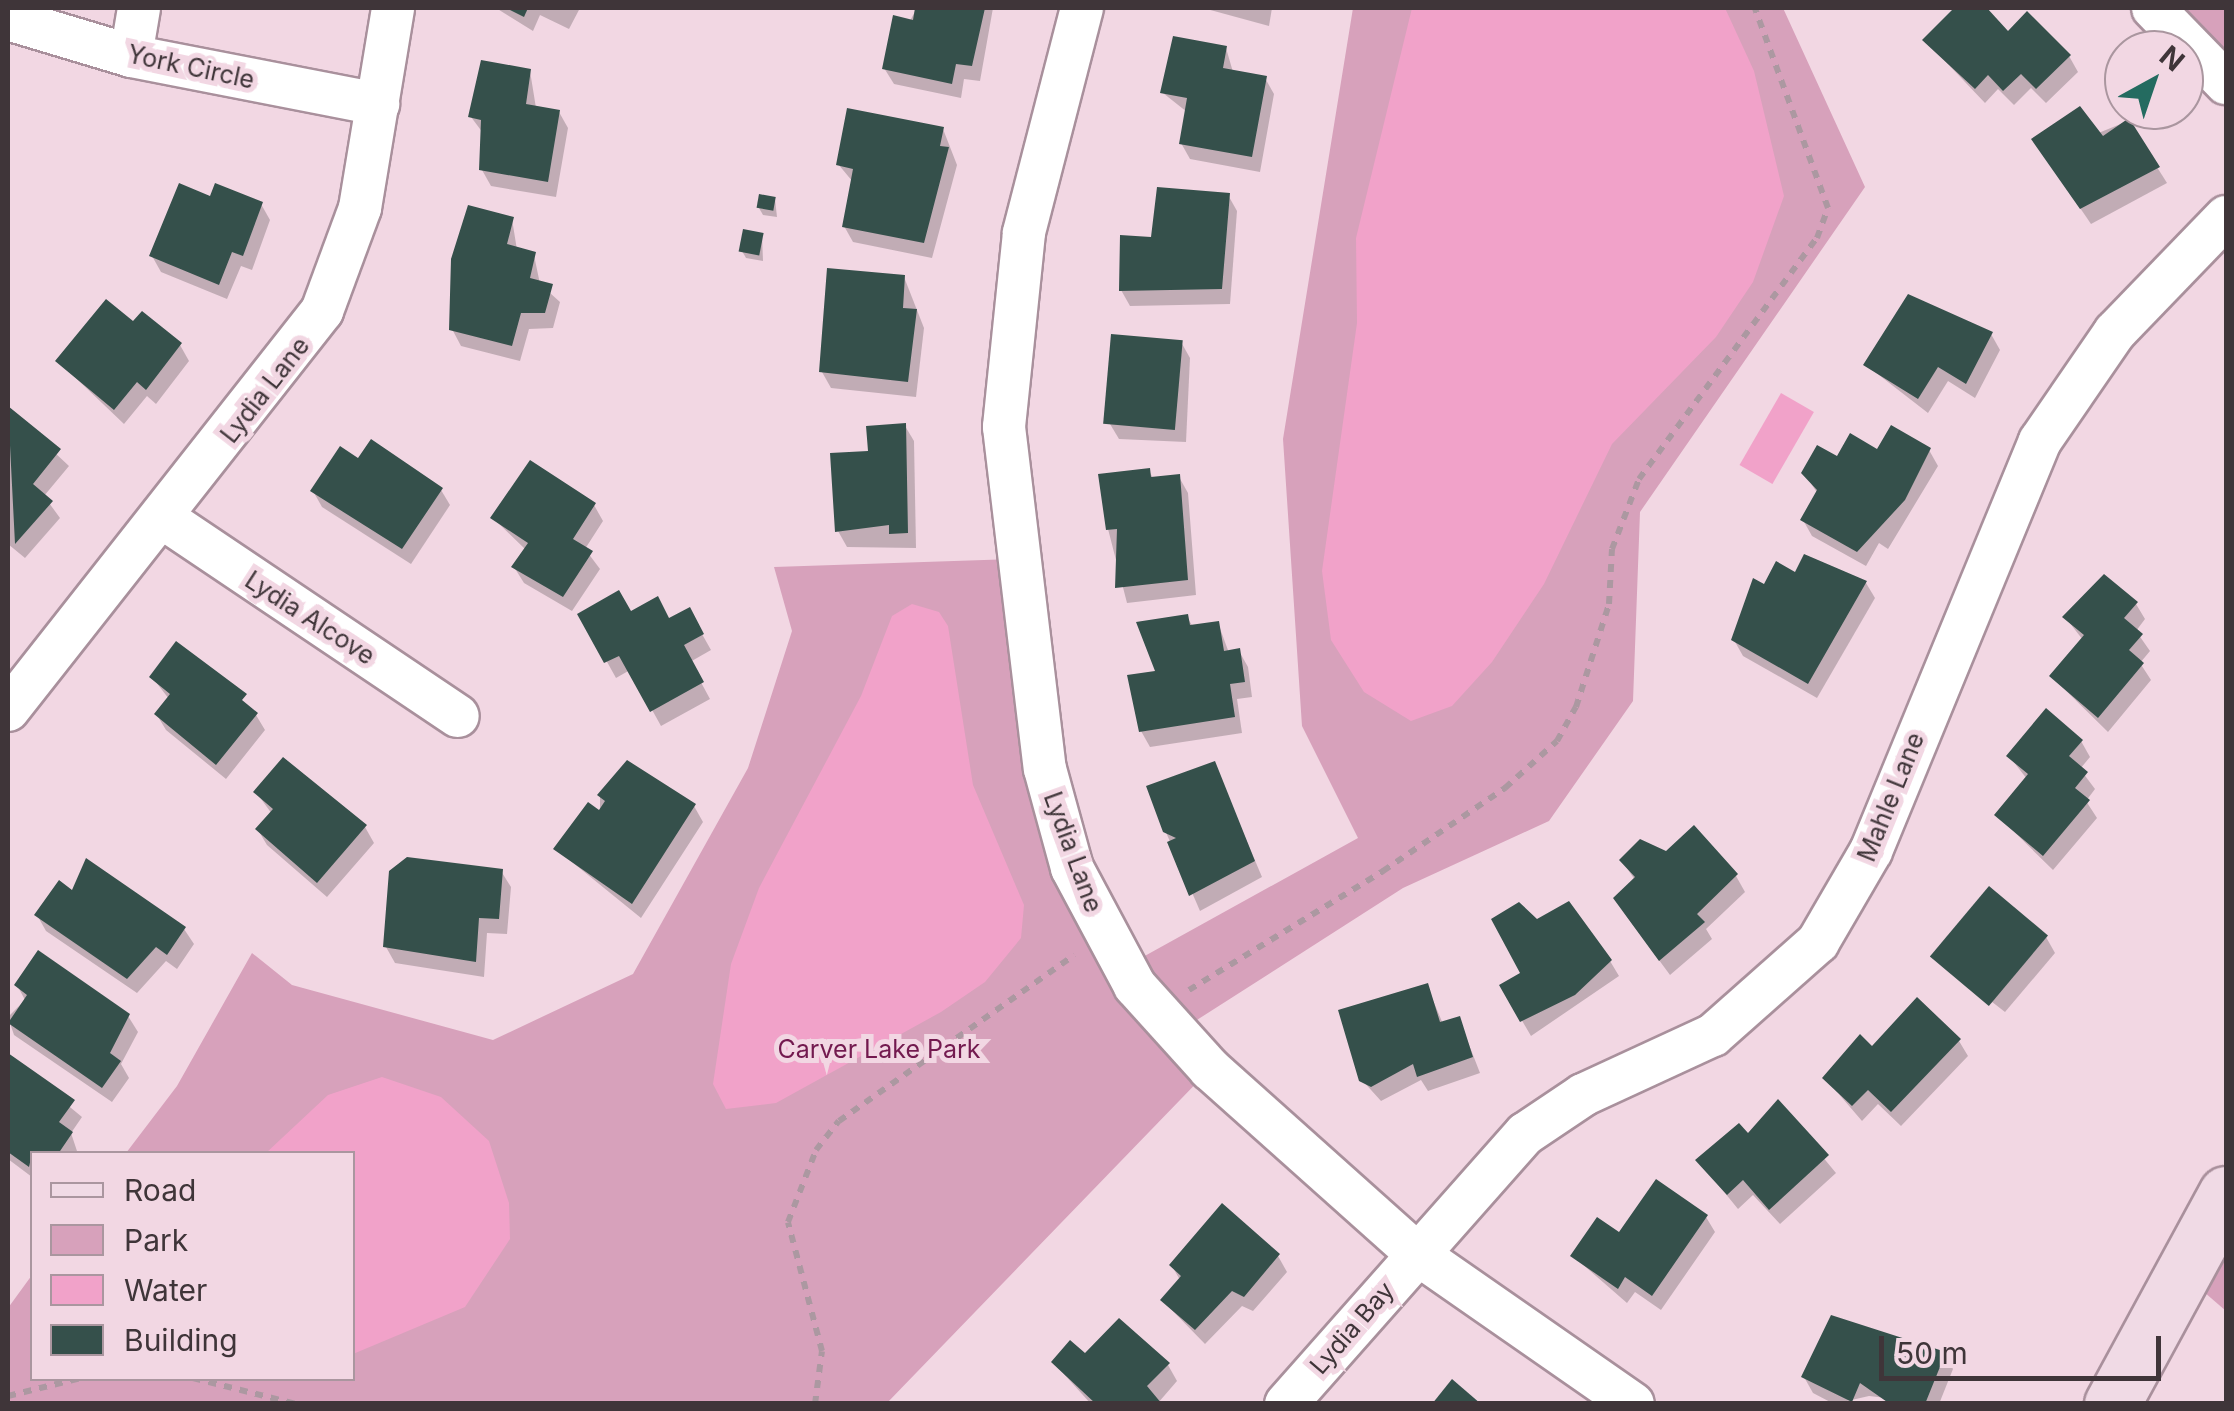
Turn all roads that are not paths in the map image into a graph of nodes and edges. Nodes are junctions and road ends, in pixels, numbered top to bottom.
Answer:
1 (139, 8) edge
2 (393, 8) edge
3 (1082, 8) edge
4 (2153, 8) edge
5 (8, 19) edge
6 (131, 56) junction
7 (2226, 83) edge
8 (378, 104) junction
9 (2226, 217) edge
10 (163, 518) junction
11 (8, 710) edge
12 (458, 716) dead end
13 (2226, 1194) edge
14 (1416, 1253) junction
15 (1286, 1404) edge
16 (1633, 1404) edge
17 (2112, 1404) edge

1 - 6 street
2 - 8 street, Lydia Lane
3 - 14 street, Lydia Lane
4 - 7 street
5 - 6 street, York Circle
6 - 8 street, York Circle
8 - 10 street, Lydia Lane
9 - 14 street, Mahle Lane
10 - 11 street, Lydia Lane
10 - 12 street, Lydia Alcove
13 - 17 street
14 - 15 street, Lydia Bay
14 - 16 street, Lydia Lane

